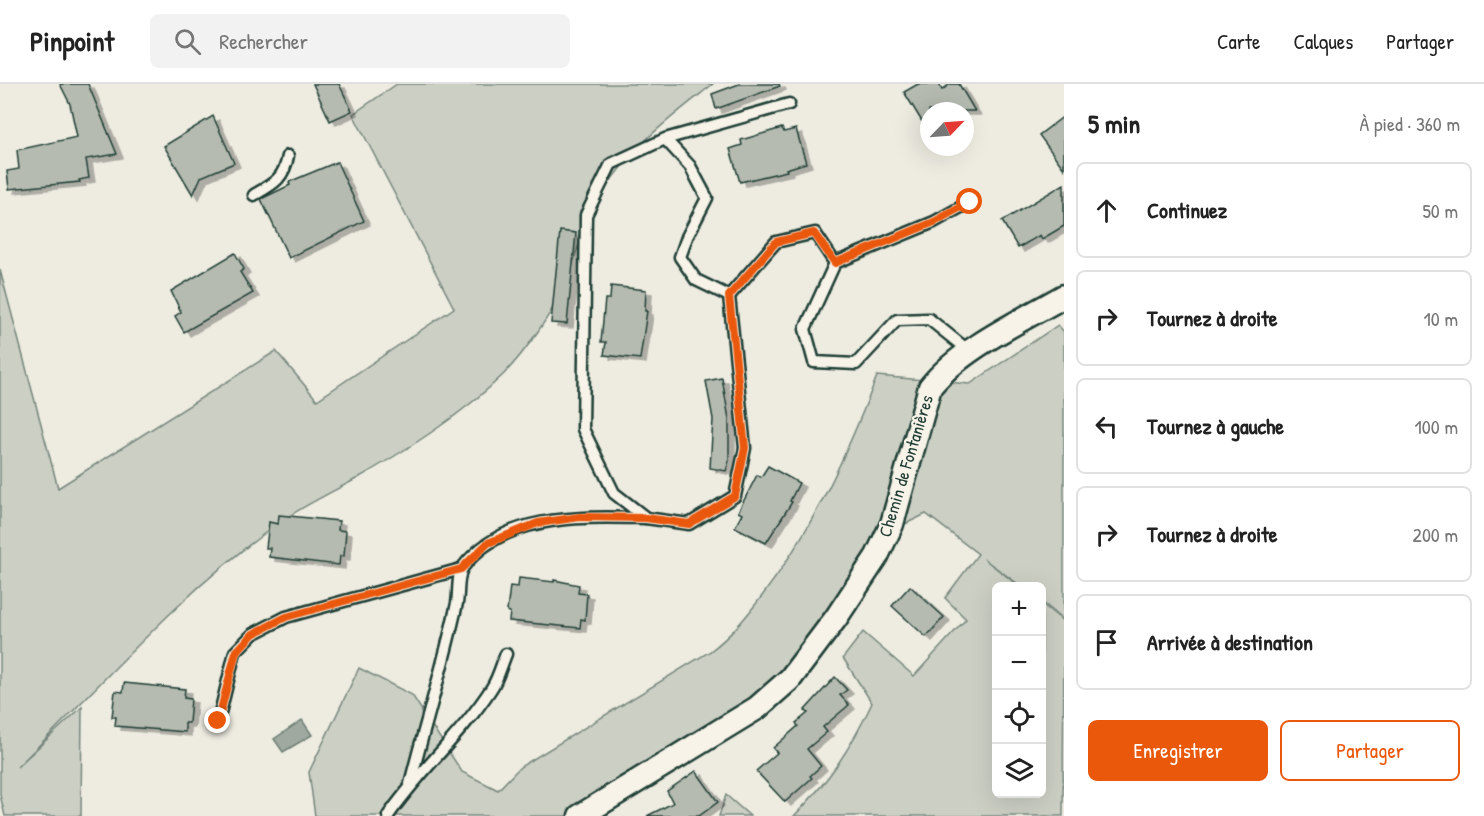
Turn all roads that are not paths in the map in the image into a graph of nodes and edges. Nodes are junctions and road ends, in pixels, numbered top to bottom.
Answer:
1 (789, 104) dead end
2 (665, 139) junction
3 (288, 156) dead end
4 (254, 195) dead end
5 (970, 202) dead end
6 (835, 263) junction
7 (729, 296) junction
8 (1064, 296) edge
9 (970, 352) junction
10 (646, 518) junction
11 (461, 569) junction
12 (506, 654) dead end
13 (218, 721) dead end
14 (410, 784) junction
15 (388, 816) edge
16 (580, 816) edge

1 - 2 lane
2 - 7 lane
2 - 10 lane
3 - 4 lane
5 - 6 lane
6 - 7 lane
6 - 9 lane
7 - 10 lane
8 - 9 street, Chemin de Fontanières
9 - 16 street, Chemin de Fontanières
10 - 11 lane
11 - 13 lane
11 - 14 lane
12 - 14 lane
14 - 15 lane

